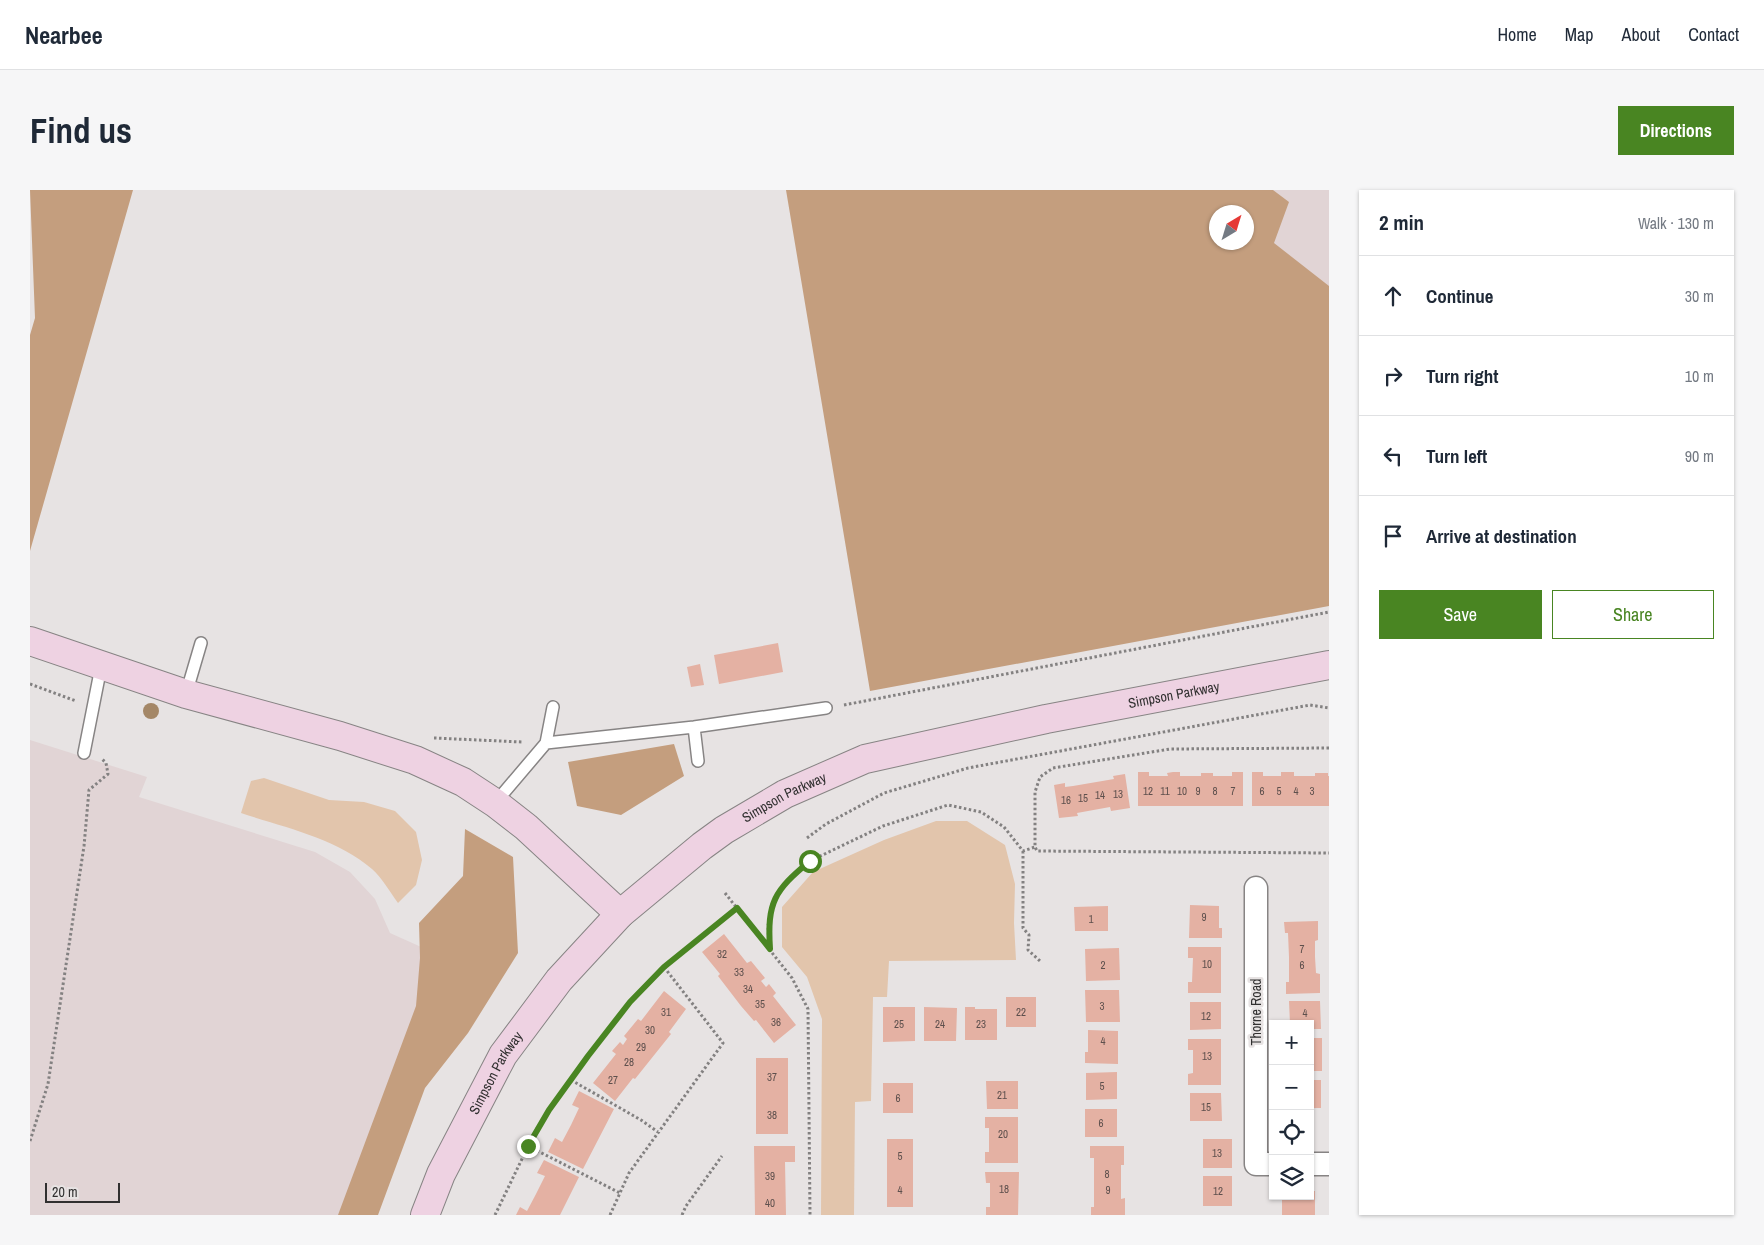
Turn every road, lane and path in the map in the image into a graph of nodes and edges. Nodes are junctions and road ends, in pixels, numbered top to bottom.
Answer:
1 (1329, 612) edge
2 (30, 641) edge
3 (201, 643) dead end
4 (1329, 665) edge
5 (101, 666) junction
6 (30, 684) edge
7 (186, 694) junction
8 (93, 706) junction
9 (553, 707) dead end
10 (826, 708) joint
11 (1329, 708) edge
12 (694, 727) junction
13 (546, 743) junction
14 (1329, 748) edge
15 (85, 749) joint
16 (415, 760) junction
17 (698, 761) dead end
18 (495, 803) junction
19 (807, 838) dead end
20 (1035, 846) junction
21 (1023, 851) junction
22 (1329, 853) edge
23 (1256, 888) dead end
24 (725, 893) dead end
25 (737, 908) junction
26 (620, 914) junction
27 (770, 949) junction
28 (1040, 961) dead end
29 (664, 967) junction
30 (571, 1080) junction
31 (658, 1132) junction
32 (30, 1141) edge
33 (528, 1146) junction
34 (722, 1156) dead end
35 (1269, 1164) edge
36 (1314, 1164) edge
37 (1329, 1164) edge
38 (620, 1193) junction
39 (425, 1215) edge
40 (496, 1215) edge
41 (610, 1215) edge
42 (682, 1215) edge
43 (810, 1215) edge

1 - 10 path
2 - 5 main road
3 - 7 lane
4 - 26 main road, Simpson Parkway
5 - 7 main road
5 - 8 lane
6 - 8 path
7 - 16 main road
8 - 15 lane
9 - 13 lane
10 - 12 lane
11 - 19 path
12 - 13 lane
12 - 17 lane
13 - 16 path
13 - 18 lane
14 - 20 path
15 - 32 path
16 - 18 main road
18 - 26 main road
20 - 21 path
20 - 22 path
21 - 27 path
21 - 28 path
23 - 35 street, Thorne Road
24 - 25 path
25 - 27 path
25 - 29 path
26 - 39 main road, Simpson Parkway
27 - 43 path
29 - 30 path
29 - 31 path
30 - 31 path
30 - 33 path
31 - 38 path
33 - 38 path
33 - 40 path
34 - 42 path
36 - 37 street
38 - 41 path

